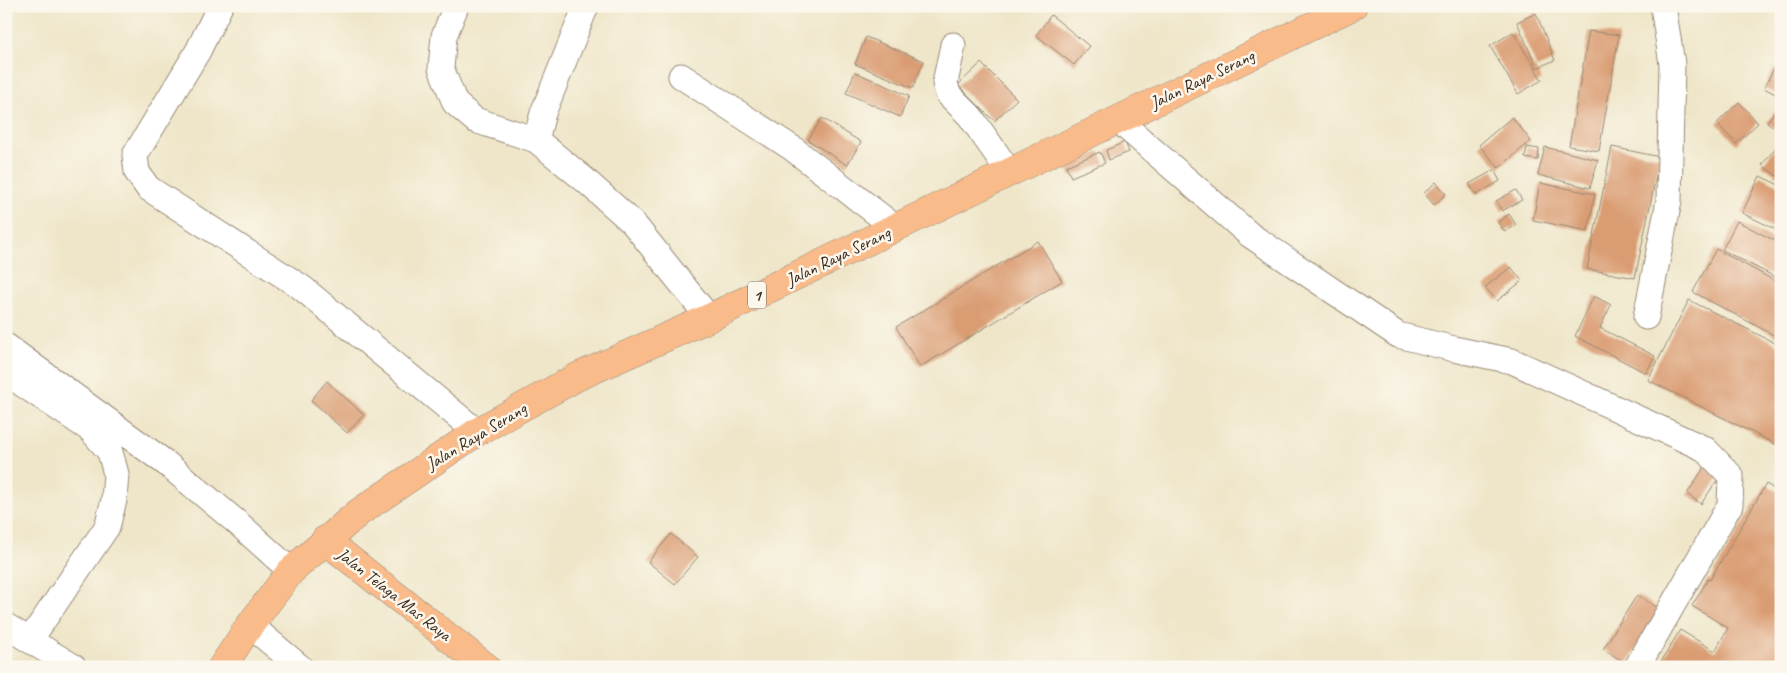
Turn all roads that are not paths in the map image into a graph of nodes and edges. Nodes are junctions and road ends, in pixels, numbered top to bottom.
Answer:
1 (220, 6) edge
2 (456, 6) edge
3 (586, 6) edge
4 (1353, 6) edge
5 (1663, 6) edge
6 (953, 45) dead end
7 (681, 76) dead end
8 (1118, 120) junction
9 (536, 140) junction
10 (1010, 173) junction
11 (896, 228) junction
12 (1646, 317) dead end
13 (710, 318) junction
14 (6, 346) edge
15 (6, 373) edge
16 (477, 432) junction
17 (325, 540) junction
18 (291, 571) junction
19 (6, 626) edge
20 (250, 626) junction
21 (30, 640) junction
22 (74, 667) edge
23 (222, 667) edge
24 (300, 667) edge
25 (486, 667) edge
26 (1637, 667) edge

1 - 16 street
2 - 9 street
3 - 9 street
4 - 8 main road, Jalan Raya Serang / 1
5 - 12 street
6 - 10 street
7 - 11 street
8 - 10 main road, Jalan Raya Serang / 1
8 - 26 street
9 - 13 street
10 - 11 main road, Jalan Raya Serang / 1
11 - 13 main road, Jalan Raya Serang / 1
13 - 16 main road, Jalan Raya Serang / 1
14 - 18 street
15 - 21 street
16 - 17 main road, Jalan Raya Serang / 1
17 - 18 main road, Jalan Raya Serang / 1
17 - 25 main road, Jalan Telaga Mas Raya
18 - 20 main road, Jalan Raya Serang / 1
19 - 21 street
20 - 23 main road, Jalan Raya Serang / 1
20 - 24 street
21 - 22 street

